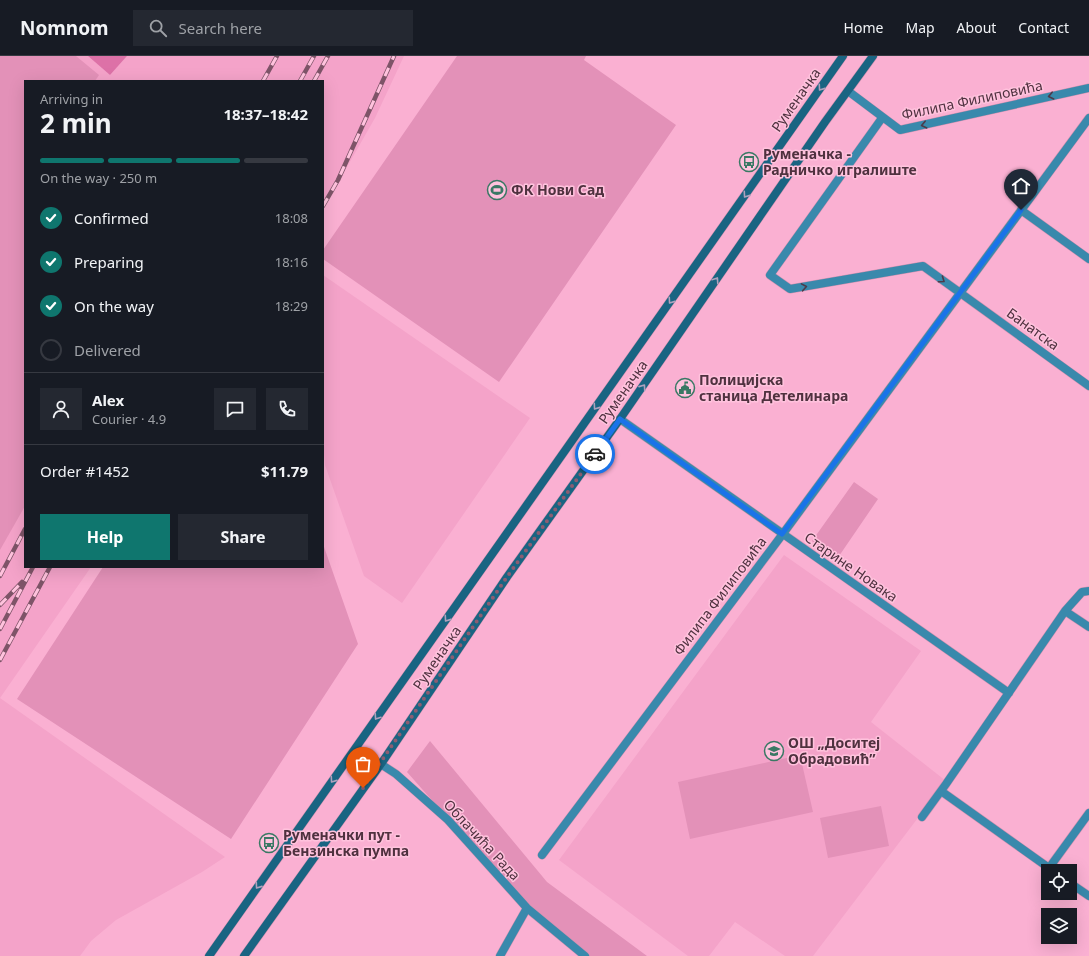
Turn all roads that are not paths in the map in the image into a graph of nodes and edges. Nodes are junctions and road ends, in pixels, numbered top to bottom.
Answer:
1 (843, 56) edge
2 (873, 56) edge
3 (1089, 88) edge
4 (848, 91) junction
5 (882, 118) junction
6 (1089, 118) edge
7 (1021, 210) junction
8 (1089, 259) edge
9 (961, 293) junction
10 (1089, 386) edge
11 (620, 419) junction
12 (782, 534) junction
13 (1089, 591) edge
14 (1065, 611) junction
15 (1089, 627) edge
16 (1009, 693) junction
17 (356, 748) junction
18 (381, 764) junction
19 (941, 791) junction
20 (1089, 813) edge
21 (922, 817) dead end
22 (542, 855) dead end
23 (1045, 864) edge
24 (1055, 864) edge
25 (1077, 888) edge
26 (1089, 896) edge
27 (526, 908) junction
28 (209, 956) edge
29 (244, 956) edge
30 (500, 956) edge
31 (585, 956) edge

1 -> 17 main road, Руменачка
2 - 4 main road, Руменачка
3 -> 5 street, Филипа Филиповића
4 - 5 street, Филипа Филиповића
11 -> 4 main road, Руменачка
5 -> 9 street
6 - 7 street, Филипа Филиповића
7 - 8 street
7 - 9 street, Филипа Филиповића
9 - 10 street, Банатска
9 - 12 street, Филипа Филиповића
11 - 12 street, Старине Новака
11 - 18 main road, Руменачка
12 - 16 street, Старине Новака
12 - 22 street, Филипа Филиповића
13 - 14 street
14 - 15 street
14 - 16 street
16 - 19 street
17 - 18 street, Облачића Рада
17 -> 28 main road, Руменачка
18 - 27 street, Облачића Рада
18 - 29 main road, Руменачка
19 - 21 street
19 - 23 street
20 - 24 street
25 - 26 street
27 - 30 street
27 - 31 street, Облачића Рада

